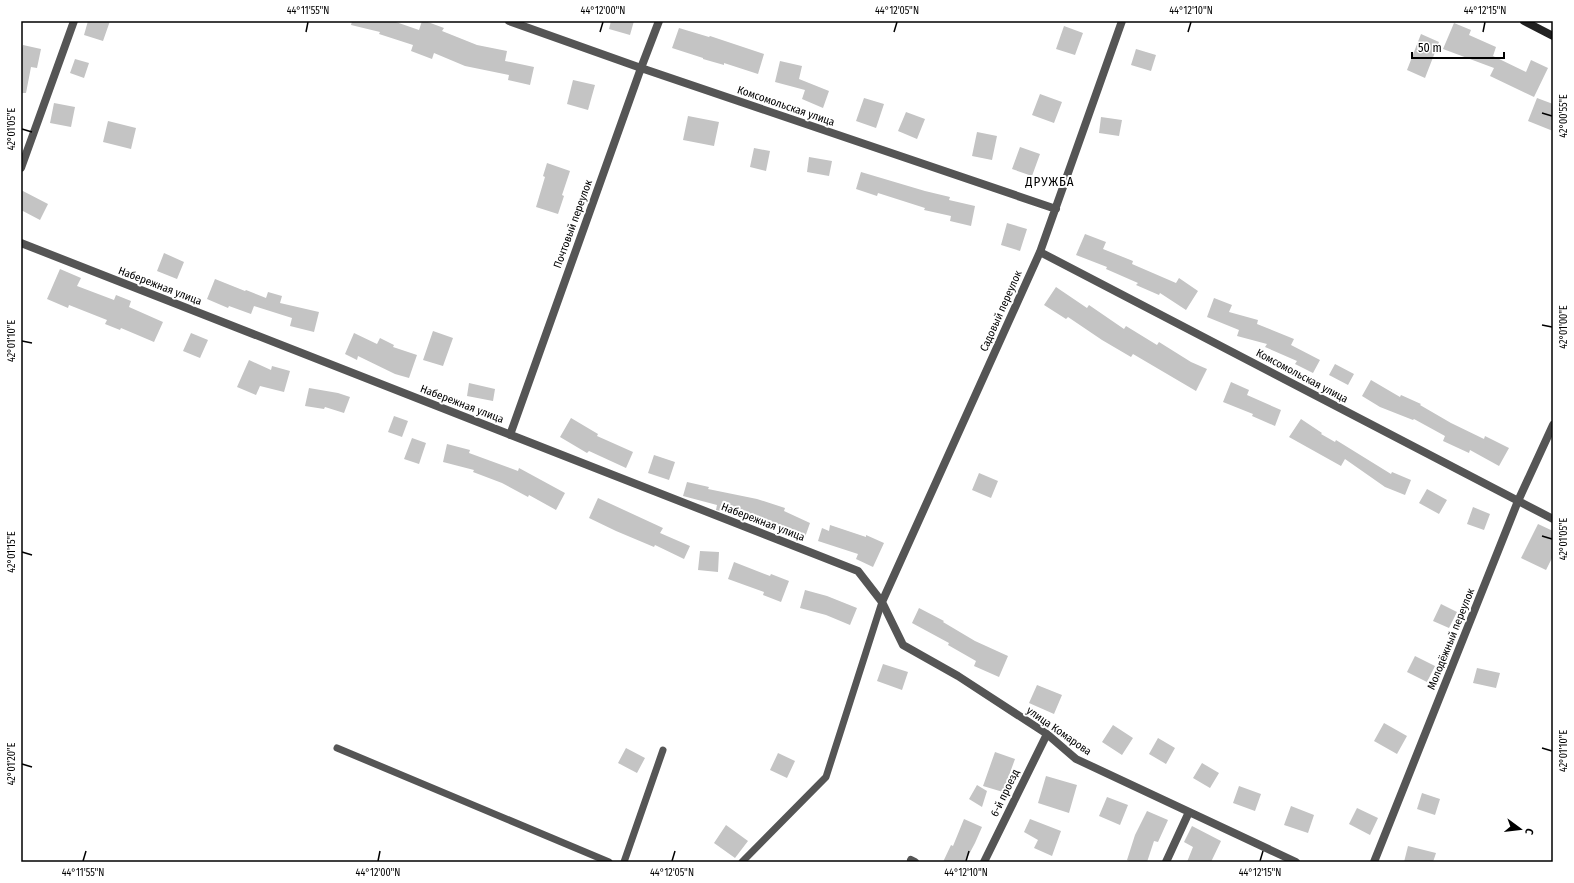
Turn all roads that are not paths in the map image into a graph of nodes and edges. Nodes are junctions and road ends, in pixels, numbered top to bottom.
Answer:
1 (74, 21) edge
2 (509, 21) edge
3 (659, 21) edge
4 (1122, 21) edge
5 (1524, 21) edge
6 (1553, 36) edge
7 (641, 68) junction
8 (21, 168) edge
9 (1056, 209) junction
10 (21, 243) edge
11 (1040, 252) junction
12 (1553, 425) edge
13 (510, 435) junction
14 (1518, 501) junction
15 (1553, 519) edge
16 (882, 602) junction
17 (1047, 734) junction
18 (337, 748) dead end
19 (663, 750) dead end
20 (1189, 812) junction
21 (609, 862) edge
22 (624, 862) edge
23 (742, 862) edge
24 (984, 862) edge
25 (1166, 862) edge
26 (1296, 862) edge
27 (1374, 862) edge

1 - 8 street
2 - 7 street, Комсомольская улица
3 - 7 street, Почтовый переулок
4 - 9 street, Садовый переулок
5 - 6 street
7 - 9 street, Комсомольская улица
7 - 13 street, Почтовый переулок
9 - 11 street, Садовый переулок
10 - 13 street, Набережная улица
11 - 14 street, Комсомольская улица
11 - 16 street, Садовый переулок
12 - 14 street, Молодёжный переулок
13 - 16 street, Набережная улица
14 - 15 street, Комсомольская улица
14 - 27 street, Молодёжный переулок
16 - 17 street, улица Комарова
16 - 23 lane
17 - 20 street, улица Комарова
17 - 24 street, 6-й проезд
18 - 21 lane
19 - 22 lane
20 - 25 street
20 - 26 street, улица Комарова

